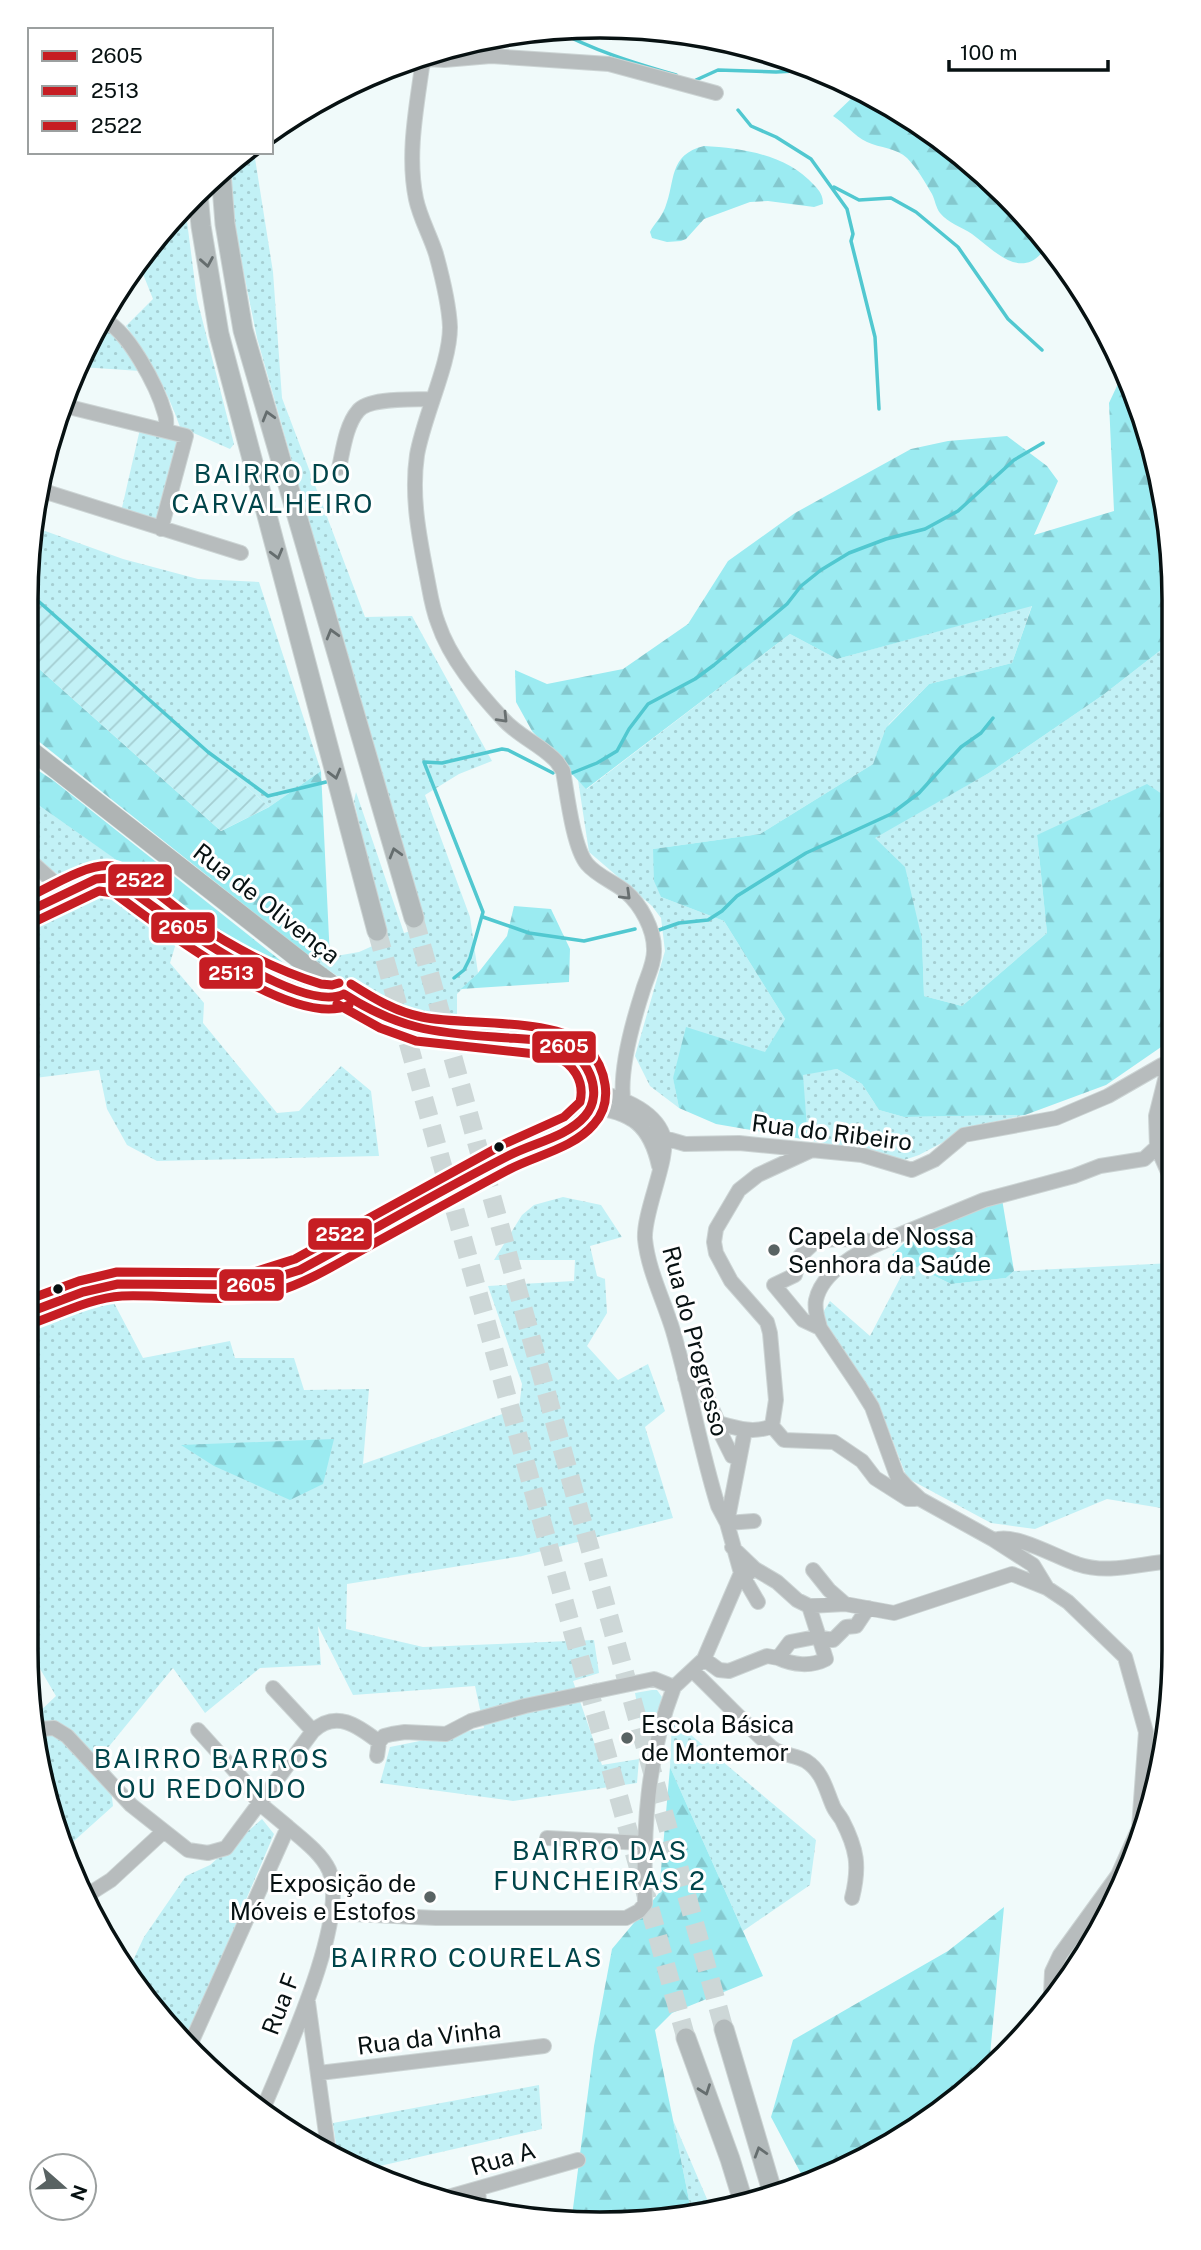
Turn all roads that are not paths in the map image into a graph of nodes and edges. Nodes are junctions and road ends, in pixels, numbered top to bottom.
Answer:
1 (450, 60) edge
2 (424, 67) edge
3 (716, 93) dead end
4 (222, 185) edge
5 (199, 207) edge
6 (111, 324) edge
7 (432, 399) junction
8 (73, 408) edge
9 (166, 430) junction
10 (339, 468) dead end
11 (49, 493) edge
12 (162, 529) junction
13 (241, 553) dead end
14 (38, 756) edge
15 (38, 868) edge
16 (66, 893) junction
17 (38, 907) edge
18 (414, 918) tunnel mouth
19 (377, 931) tunnel mouth
20 (344, 994) junction
21 (1162, 1065) edge
22 (1162, 1092) edge
23 (592, 1099) junction
24 (624, 1101) junction
25 (627, 1116) junction
26 (647, 1133) junction
27 (664, 1138) junction
28 (1162, 1144) edge
29 (1157, 1147) junction
30 (815, 1149) junction
31 (1162, 1158) edge
32 (659, 1167) junction
33 (882, 1242) junction
34 (38, 1308) edge
35 (820, 1328) junction
36 (685, 1378) junction
37 (718, 1423) junction
38 (772, 1426) junction
39 (745, 1430) junction
40 (738, 1457) junction
41 (920, 1499) junction
42 (754, 1521) dead end
43 (727, 1523) junction
44 (994, 1540) junction
45 (732, 1546) junction
46 (1162, 1562) edge
47 (813, 1570) dead end
48 (741, 1573) junction
49 (764, 1574) junction
50 (1047, 1588) junction
51 (758, 1602) dead end
52 (845, 1604) junction
53 (809, 1606) junction
54 (868, 1608) junction
55 (821, 1639) junction
56 (778, 1658) junction
57 (704, 1659) junction
58 (693, 1671) junction
59 (674, 1687) junction
60 (273, 1688) dead end
61 (44, 1729) edge
62 (198, 1730) dead end
63 (313, 1731) junction
64 (1141, 1802) edge
65 (259, 1803) junction
66 (288, 1827) junction
67 (164, 1831) junction
68 (547, 1838) dead end
69 (643, 1843) junction
70 (93, 1891) edge
71 (852, 1898) dead end
72 (1105, 1899) edge
73 (332, 1913) junction
74 (1051, 1985) edge
75 (308, 2001) junction
76 (724, 2029) tunnel mouth
77 (194, 2037) edge
78 (686, 2038) tunnel mouth
79 (544, 2046) dead end
80 (319, 2073) junction
81 (266, 2101) edge
82 (327, 2140) edge
83 (723, 2142) junction
84 (578, 2160) dead end
85 (770, 2185) edge
86 (479, 2189) junction
87 (740, 2193) edge
88 (461, 2194) edge
89 (733, 2195) edge
90 (479, 2198) edge

1 - 3 street
2 - 7 street
18 -> 4 highway
5 -> 19 highway
6 - 9 street
7 - 10 street
7 -> 24 street
8 - 9 street
9 - 12 street
11 - 12 street
12 - 13 street
14 - 20 main road, Rua de Olivença
15 - 16 street
16 - 17 street
16 - 20 street
20 - 23 main road, Rua de Olivença
21 - 30 street, Rua do Ribeiro
22 - 29 street, Rua do Ribeiro
23 - 24 street
23 - 25 street
23 - 34 main road
24 - 25 street
24 - 27 street
25 - 26 street
26 - 27 street
26 - 32 street
27 - 30 street, Rua do Ribeiro
27 - 32 street, Rua do Progresso
28 - 29 street
29 - 31 street
29 - 33 street
30 - 38 street
32 - 36 street, Rua do Progresso
33 - 35 street
33 - 35 street
35 - 41 street
36 - 37 street
36 - 43 street, Rua do Progresso
37 - 39 street
37 - 40 street
38 - 39 street
38 - 41 street
39 - 40 street
40 - 43 street
41 - 44 street
42 - 43 street
43 - 45 street
44 - 46 street
44 - 50 street
45 - 48 street
45 - 49 street
47 - 52 street
48 - 49 street
48 - 51 street
48 - 57 street
49 - 53 street
50 - 54 street
50 - 64 street
52 - 53 street
52 - 54 street
53 - 55 street
54 - 55 street
55 - 56 street
55 - 56 street
56 - 57 street
57 - 58 street
58 - 59 street
58 - 71 street
59 - 63 street
59 - 69 street
60 - 63 street
61 - 67 street
62 - 65 street, Rua F
63 - 65 street
65 - 66 street, Rua F
65 - 67 street
66 - 73 street, Rua F
66 - 77 street
67 - 70 street
68 - 69 street
69 - 73 street
72 - 74 street
73 - 75 street, Rua F
75 - 80 street
75 - 81 street, Rua F
85 -> 76 highway
78 -> 83 highway
79 - 80 street, Rua da Vinha
80 - 82 street
83 - 87 highway
83 - 89 highway
84 - 86 street, Rua A
86 - 88 street, Rua A
86 - 90 street

